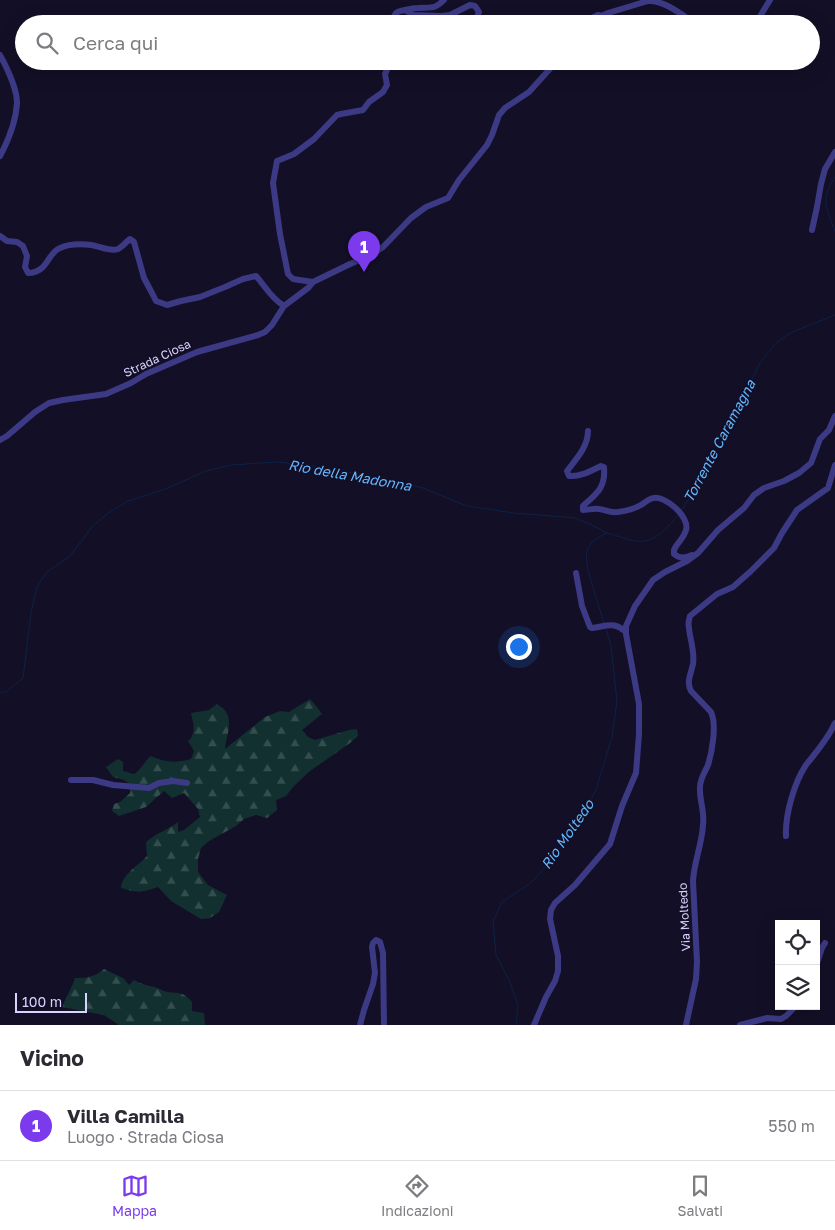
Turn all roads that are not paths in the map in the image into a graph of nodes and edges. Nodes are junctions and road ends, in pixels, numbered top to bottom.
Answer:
1 (444, 0) edge
2 (770, 0) edge
3 (405, 10) junction
4 (394, 15) edge
5 (413, 15) edge
6 (450, 15) edge
7 (478, 15) edge
8 (604, 15) edge
9 (682, 15) edge
10 (761, 15) edge
11 (0, 55) edge
12 (387, 70) edge
13 (549, 70) edge
14 (835, 152) edge
15 (0, 156) edge
16 (812, 230) dead end
17 (0, 236) edge
18 (313, 282) junction
19 (284, 306) junction
20 (835, 416) edge
21 (588, 431) dead end
22 (0, 440) edge
23 (835, 465) edge
24 (698, 553) junction
25 (576, 574) dead end
26 (626, 632) junction
27 (835, 723) edge
28 (71, 780) dead end
29 (187, 783) dead end
30 (786, 836) dead end
31 (825, 943) dead end
32 (816, 965) edge
33 (792, 1010) edge
34 (360, 1025) edge
35 (384, 1025) edge
36 (534, 1025) edge
37 (686, 1025) edge
38 (740, 1025) edge

1 - 3 street
2 - 10 street
3 - 4 street
3 - 5 street
6 - 7 street
8 - 9 street
11 - 15 street
12 - 18 street
13 - 18 street, Strada Ciosa
14 - 16 street
17 - 19 street
18 - 19 street, Strada Ciosa
19 - 22 street, Strada Ciosa
20 - 24 street
21 - 24 street
23 - 37 street, Via Moltedo
24 - 26 street
25 - 26 street
26 - 36 street
27 - 30 street
28 - 29 street
31 - 32 street
33 - 38 street
34 - 35 street

